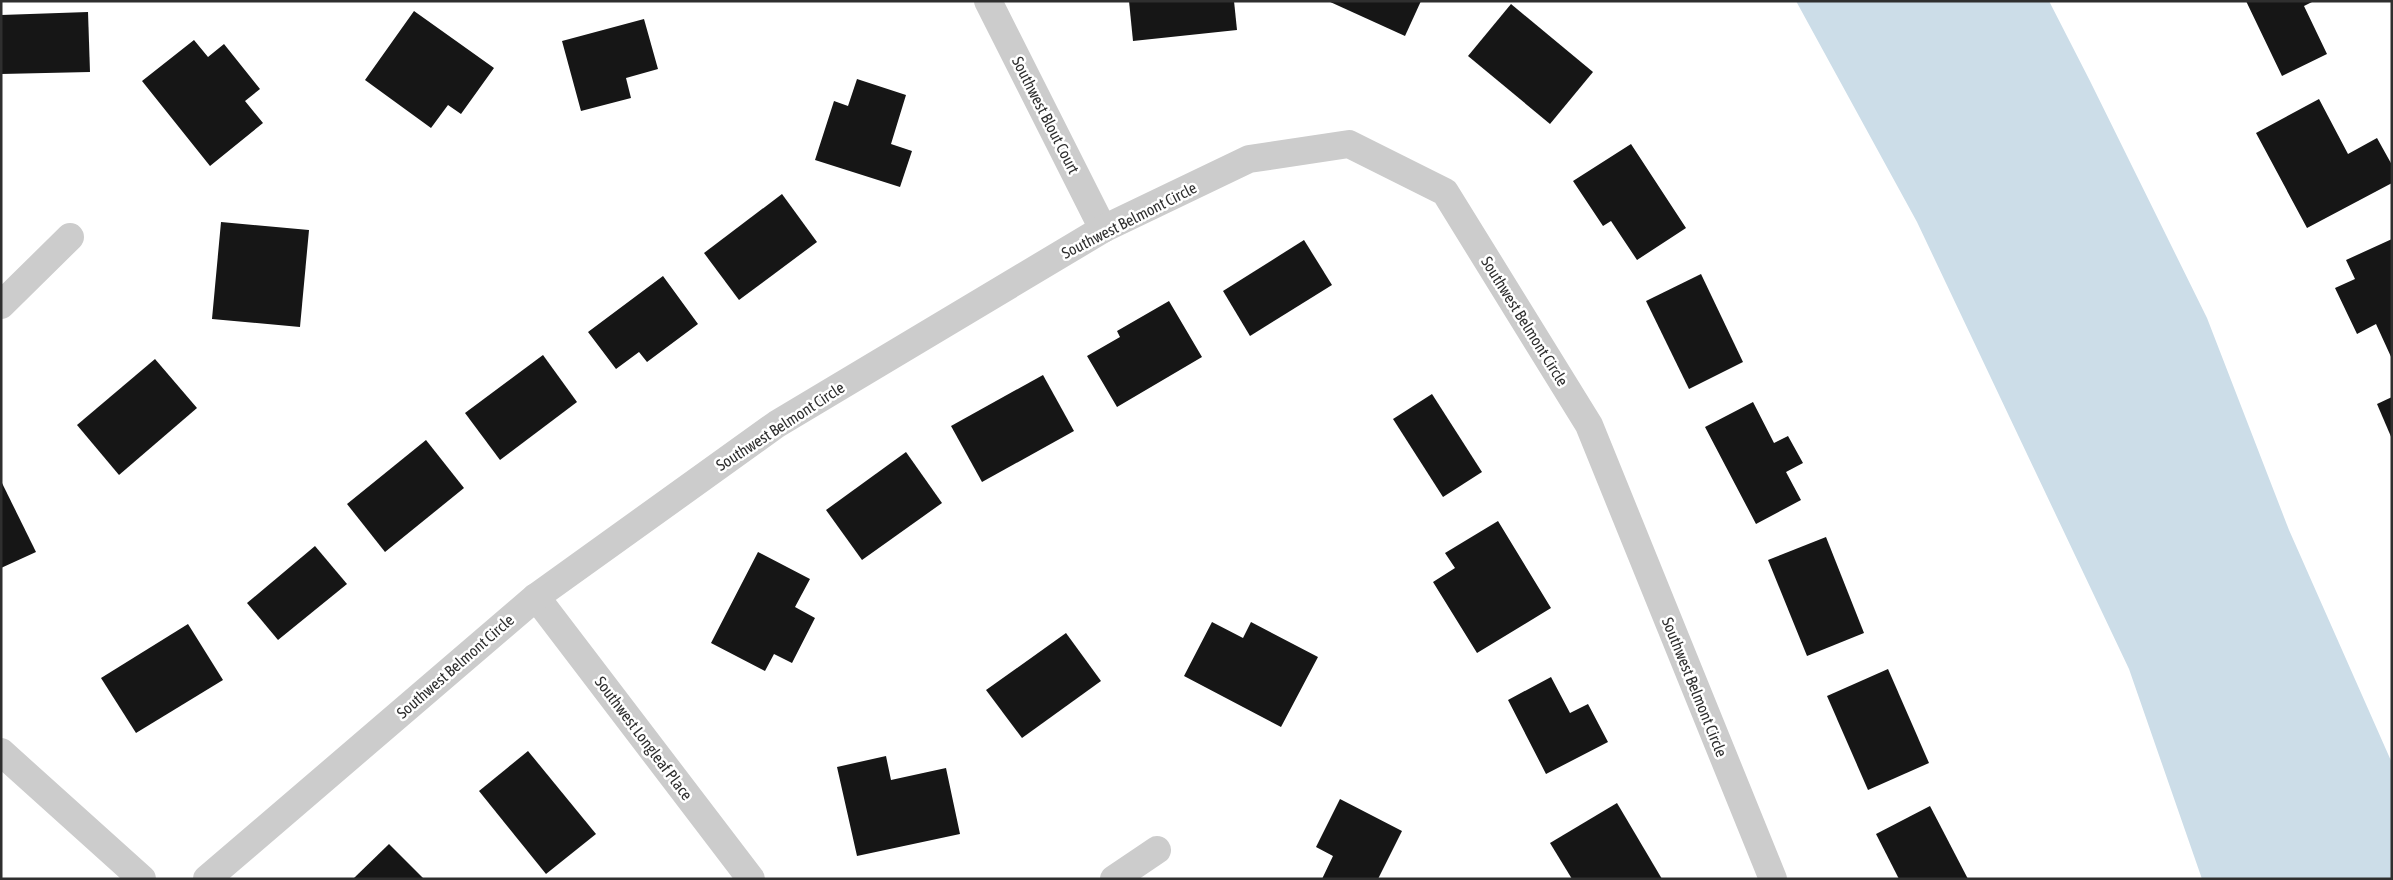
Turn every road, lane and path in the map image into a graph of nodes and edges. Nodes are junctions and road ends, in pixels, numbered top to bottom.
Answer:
1 (988, 1) edge
2 (1103, 229) junction
3 (70, 237) dead end
4 (1, 305) edge
5 (536, 596) junction
6 (1, 752) edge
7 (1156, 850) dead end
8 (142, 879) edge
9 (207, 879) edge
10 (752, 879) edge
11 (1114, 879) edge
12 (1773, 879) edge

1 - 2 street, Southwest Blout Court
2 - 5 street, Southwest Belmont Circle
2 - 12 street, Southwest Belmont Circle
3 - 4 street
5 - 9 street, Southwest Belmont Circle
5 - 10 street, Southwest Longleaf Place
6 - 8 street
7 - 11 street

